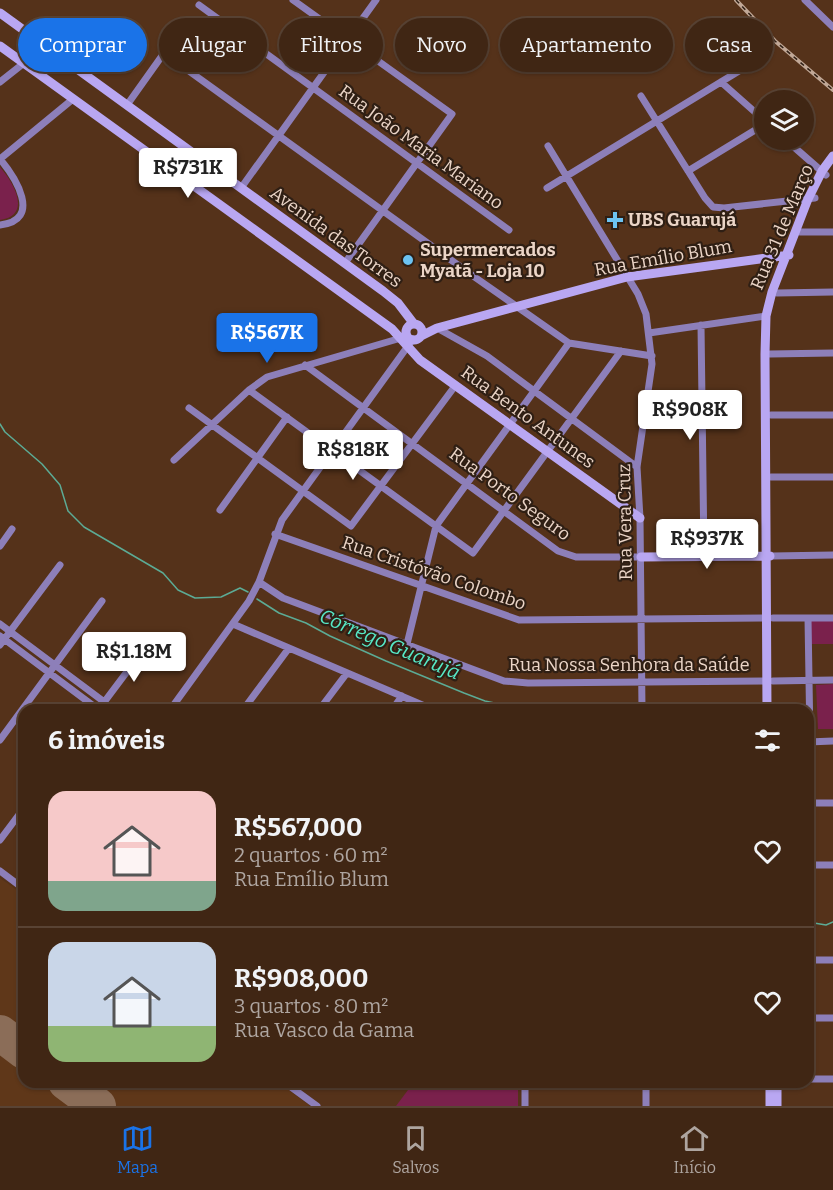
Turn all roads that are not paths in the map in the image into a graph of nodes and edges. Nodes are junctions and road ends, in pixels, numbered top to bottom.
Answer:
1 (293, 0) edge
2 (376, 0) edge
3 (805, 0) edge
4 (199, 5) dead end
5 (0, 13) edge
6 (318, 18) edge
7 (363, 18) edge
8 (833, 27) edge
9 (0, 46) edge
10 (18, 59) edge
11 (383, 64) edge
12 (18, 68) edge
13 (36, 72) edge
14 (324, 72) edge
15 (738, 72) edge
16 (0, 82) edge
17 (722, 82) junction
18 (313, 87) junction
19 (641, 96) dead end
20 (73, 99) junction
21 (127, 105) junction
22 (754, 112) edge
23 (657, 121) junction
24 (754, 129) edge
25 (278, 135) junction
26 (548, 146) dead end
27 (798, 150) edge
28 (833, 156) edge
29 (0, 159) edge
30 (417, 163) junction
31 (833, 165) edge
32 (688, 171) junction
33 (824, 173) junction
34 (567, 176) junction
35 (241, 188) junction
36 (547, 188) dead end
37 (812, 199) junction
38 (382, 210) junction
39 (0, 225) edge
40 (509, 230) dead end
41 (800, 232) junction
42 (833, 232) edge
43 (788, 255) junction
44 (345, 263) junction
45 (627, 277) junction
46 (777, 292) junction
47 (833, 292) edge
48 (518, 306) junction
49 (766, 316) junction
50 (701, 325) junction
51 (437, 328) junction
52 (649, 333) junction
53 (411, 335) junction
54 (569, 343) junction
55 (621, 351) junction
56 (833, 353) edge
57 (770, 354) junction
58 (652, 357) junction
59 (305, 365) junction
60 (455, 386) junction
61 (249, 390) junction
62 (534, 391) junction
63 (189, 408) dead end
64 (364, 408) junction
65 (771, 415) junction
66 (833, 415) edge
67 (287, 417) junction
68 (572, 419) junction
69 (212, 424) junction
70 (510, 425) junction
71 (412, 444) junction
72 (333, 451) junction
73 (547, 451) junction
74 (258, 458) junction
75 (174, 460) dead end
76 (637, 466) junction
77 (771, 477) junction
78 (833, 477) edge
79 (467, 484) junction
80 (381, 486) junction
81 (303, 491) junction
82 (220, 510) dead end
83 (503, 511) junction
84 (640, 518) junction
85 (436, 526) junction
86 (12, 529) dead end
87 (275, 534) junction
88 (0, 546) edge
89 (833, 555) edge
90 (704, 556) junction
91 (769, 556) junction
92 (641, 557) junction
93 (60, 565) dead end
94 (259, 582) junction
95 (422, 586) junction
96 (102, 602) dead end
97 (770, 618) junction
98 (808, 618) junction
99 (833, 618) edge
100 (641, 620) junction
101 (0, 624) edge
102 (233, 624) junction
103 (10, 632) junction
104 (1, 640) edge
105 (150, 641) dead end
106 (406, 644) junction
107 (289, 648) junction
108 (55, 665) junction
109 (50, 673) junction
110 (347, 673) junction
111 (810, 680) junction
112 (833, 680) edge
113 (770, 681) junction
114 (642, 682) junction
115 (402, 696) junction
116 (104, 702) junction
117 (27, 704) edge
118 (92, 704) edge
119 (107, 704) edge
120 (174, 704) edge
121 (247, 704) edge
122 (324, 704) edge
123 (396, 704) edge
124 (420, 704) edge
125 (642, 704) edge
126 (768, 704) edge
127 (772, 704) edge
128 (810, 704) edge
129 (18, 716) edge
130 (0, 740) edge
131 (814, 741) edge
132 (833, 741) edge
133 (814, 803) edge
134 (833, 803) edge
135 (18, 816) edge
136 (0, 840) edge
137 (833, 865) edge
138 (814, 866) edge
139 (0, 871) edge
140 (18, 884) edge
141 (814, 960) edge
142 (833, 960) edge
143 (814, 1018) edge
144 (833, 1018) edge
145 (814, 1079) edge
146 (833, 1079) edge
147 (292, 1088) edge
148 (525, 1088) edge
149 (646, 1088) edge
150 (770, 1088) edge
151 (777, 1088) edge
152 (317, 1106) edge
153 (525, 1106) edge
154 (646, 1106) edge
155 (770, 1106) edge
156 (777, 1106) edge

1 - 6 street
2 - 7 street
3 - 8 street
4 - 18 street, Rua João Maria Mariano
5 - 21 main road, Avenida das Torres
9 - 10 main road
11 - 30 street
12 - 16 street
13 - 20 main road
14 - 18 street
15 - 17 street
17 - 22 street
17 - 23 street
18 - 25 street
18 - 30 street, Rua João Maria Mariano
19 - 23 street
20 - 29 street
20 - 53 main road
21 - 25 street
21 - 35 main road, Avenida das Torres
23 - 32 street
23 - 34 street
24 - 32 street
25 - 35 street
25 - 38 street
26 - 34 street, Rua Vera Cruz
27 - 33 street
28 - 33 main road, Rua 31 de Março
29 - 39 street
30 - 38 street
30 - 40 street, Rua João Maria Mariano
31 - 33 main road, Rua 31 de Março
32 - 37 street
33 - 37 main road, Rua 31 de Março
34 - 36 street
34 - 45 street, Rua Vera Cruz
35 - 44 main road, Avenida das Torres
37 - 41 main road, Rua 31 de Março
37 - 43 main road, Rua 31 de Março
38 - 44 street
38 - 48 street
41 - 42 street
41 - 43 main road, Rua 31 de Março
43 - 45 main road, Rua Emílio Blum
43 - 46 main road, Rua 31 de Março
43 - 49 main road, Rua 31 de Março
44 - 53 main road, Avenida das Torres
45 - 48 main road, Rua Emílio Blum
45 - 52 street, Rua Vera Cruz
46 - 47 street
46 - 57 main road, Rua 31 de Março
48 - 51 main road, Rua Emílio Blum
48 - 54 street
49 - 50 street
49 - 91 main road, Rua 31 de Março
50 - 52 street
50 - 90 street
51 - 53 main road, Rua Emílio Blum
51 - 62 street
52 - 58 street, Rua Vera Cruz
53 - 59 street, Rua Emílio Blum
53 - 60 main road, Rua Bento Antunes
53 - 64 street
54 - 55 street
54 - 62 street
55 - 58 street
55 - 68 street
56 - 57 street
57 - 65 main road, Rua 31 de Março
58 - 76 street, Rua Vera Cruz
59 - 61 street, Rua Emílio Blum
59 - 64 street, Rua Porto Seguro
60 - 70 main road, Rua Bento Antunes
60 - 71 street
61 - 67 street
61 - 69 street, Rua Emílio Blum
62 - 68 street
62 - 70 street
63 - 69 street
64 - 71 street, Rua Porto Seguro
64 - 72 street
65 - 66 street
65 - 77 main road, Rua 31 de Março
67 - 72 street
67 - 74 street
68 - 73 street
68 - 76 street
69 - 74 street
69 - 75 street, Rua Emílio Blum
70 - 73 main road, Rua Bento Antunes
70 - 79 street
71 - 79 street, Rua Porto Seguro
71 - 80 street
72 - 80 street
72 - 81 street
73 - 83 street
73 - 84 main road, Rua Bento Antunes
74 - 81 street
74 - 82 street
76 - 84 street, Rua Vera Cruz
77 - 78 street
77 - 91 main road, Rua 31 de Março
79 - 83 street, Rua Porto Seguro
79 - 85 street
80 - 81 street
80 - 85 street
81 - 87 street
83 - 85 street
83 - 92 street, Rua Porto Seguro
84 - 92 street, Rua Vera Cruz
85 - 95 street
86 - 88 street
87 - 94 street
87 - 95 street, Rua Cristóvão Colombo
89 - 91 street, Rua Porto Seguro
90 - 91 main road, Rua Porto Seguro
90 - 92 main road, Rua Porto Seguro
91 - 97 main road, Rua 31 de Março
92 - 100 street, Rua Vera Cruz
93 - 103 street
94 - 102 street
94 - 106 street, Rua Nossa Senhora da Saúde
95 - 100 street, Rua Cristóvão Colombo
95 - 106 street
96 - 108 street
97 - 98 street, Rua Cristóvão Colombo
97 - 100 street, Rua Cristóvão Colombo
97 - 113 main road, Rua 31 de Março
98 - 99 street, Rua Cristóvão Colombo
98 - 111 street
100 - 114 street, Rua Vera Cruz
101 - 103 street
102 - 107 street
102 - 120 street
103 - 104 street
103 - 108 street
104 - 109 street
105 - 116 street
106 - 114 street, Rua Nossa Senhora da Saúde
107 - 110 street
107 - 121 street
108 - 109 street
108 - 116 street
109 - 117 street
109 - 118 street
110 - 115 street
110 - 122 street
111 - 112 street, Rua Nossa Senhora da Saúde
111 - 113 street, Rua Nossa Senhora da Saúde
111 - 128 street
113 - 114 street, Rua Nossa Senhora da Saúde
113 - 126 main road, Rua 31 de Março
113 - 127 main road, Rua 31 de Março
114 - 125 street, Rua Vera Cruz
115 - 123 street
115 - 124 street
116 - 119 street
129 - 130 street
131 - 132 street
133 - 134 street
135 - 136 street
137 - 138 street
139 - 140 street
141 - 142 street
143 - 144 street
145 - 146 street
147 - 152 street
148 - 153 street
149 - 154 street
150 - 155 main road
151 - 156 main road

